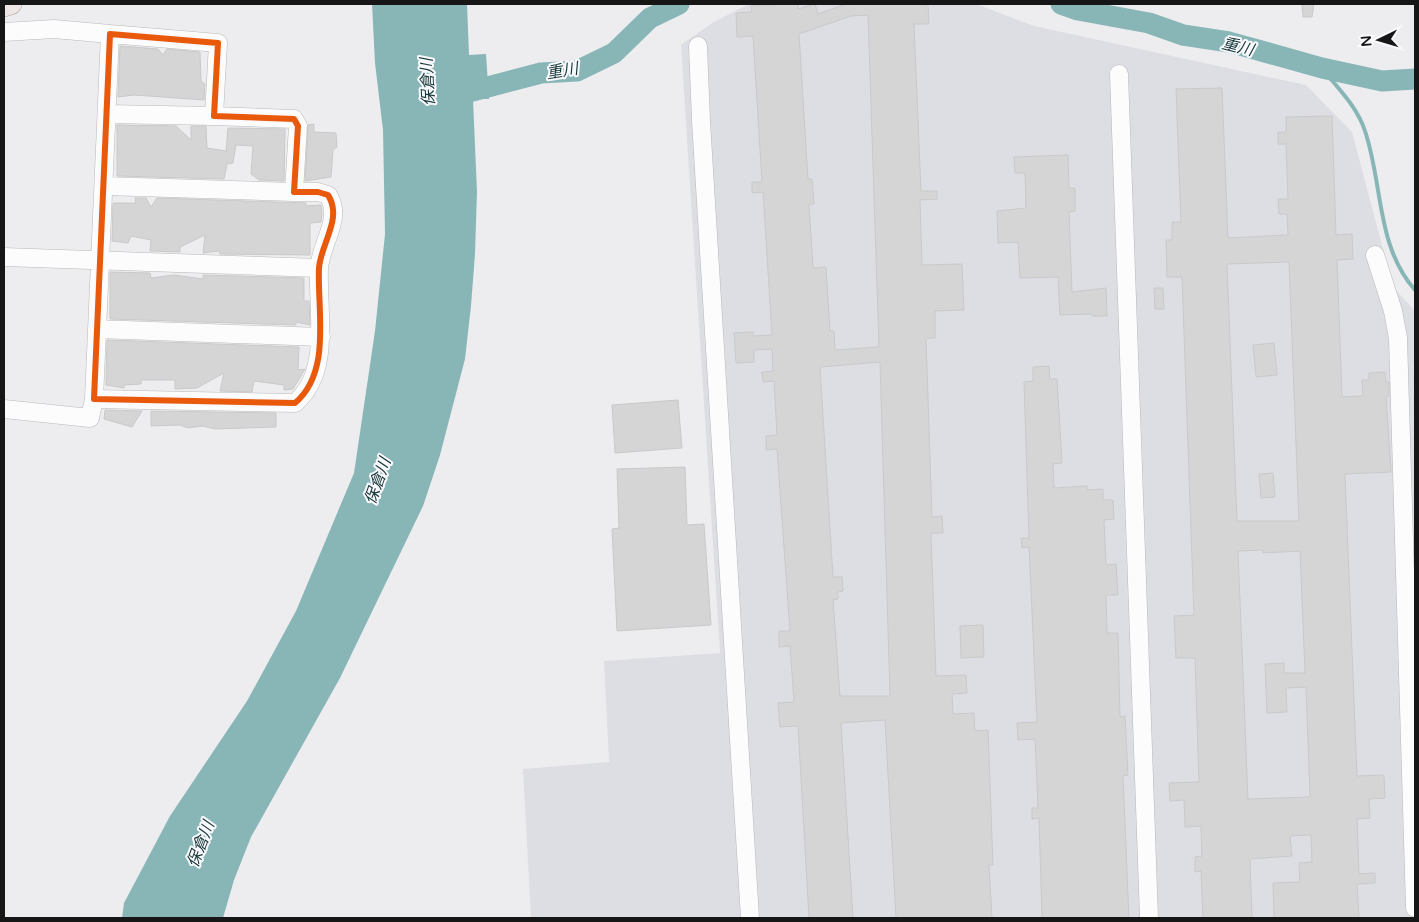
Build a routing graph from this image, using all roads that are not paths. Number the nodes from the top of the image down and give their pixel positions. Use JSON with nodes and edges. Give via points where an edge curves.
{"nodes":[{"id":1,"x":12,"y":4,"type":"edge"},
{"id":2,"x":4,"y":6,"type":"edge"},
{"id":3,"x":4,"y":32,"type":"edge"},
{"id":4,"x":110,"y":34,"type":"junction"},
{"id":5,"x":698,"y":46,"type":"dead end"},
{"id":6,"x":1119,"y":74,"type":"dead end"},
{"id":7,"x":107,"y":114,"type":"junction"},
{"id":8,"x":214,"y":116,"type":"junction"},
{"id":9,"x":104,"y":186,"type":"junction"},
{"id":10,"x":294,"y":192,"type":"junction"},
{"id":11,"x":1375,"y":255,"type":"dead end"},
{"id":12,"x":4,"y":257,"type":"edge"},
{"id":13,"x":100,"y":261,"type":"junction"},
{"id":14,"x":319,"y":268,"type":"junction"},
{"id":15,"x":97,"y":330,"type":"junction"},
{"id":16,"x":321,"y":338,"type":"junction"},
{"id":17,"x":94,"y":399,"type":"junction"},
{"id":18,"x":4,"y":409,"type":"edge"},
{"id":19,"x":1413,"y":807,"type":"edge"},
{"id":20,"x":1415,"y":908,"type":"edge"},
{"id":21,"x":750,"y":918,"type":"edge"},
{"id":22,"x":1149,"y":918,"type":"edge"}],
"edges":[{"from":1,"to":2,"type":"main road"},
{"from":3,"to":4,"type":"street","via":[[54,29]]},
{"from":4,"to":7,"type":"street"},
{"from":4,"to":8,"type":"street","via":[[218,43]]},
{"from":5,"to":21,"type":"street"},
{"from":6,"to":22,"type":"street"},
{"from":7,"to":8,"type":"street"},
{"from":7,"to":9,"type":"street"},
{"from":8,"to":10,"type":"street","via":[[294,119],[298,126]]},
{"from":9,"to":10,"type":"street"},
{"from":9,"to":13,"type":"street"},
{"from":10,"to":14,"type":"street","via":[[318,192],[328,195],[334,203],[335,213],[322,248]]},
{"from":11,"to":19,"type":"street","via":[[1398,338]]},
{"from":12,"to":13,"type":"street"},
{"from":13,"to":14,"type":"street"},
{"from":13,"to":15,"type":"street"},
{"from":14,"to":16,"type":"street"},
{"from":15,"to":16,"type":"street"},
{"from":15,"to":17,"type":"street"},
{"from":16,"to":17,"type":"street","via":[[308,387],[295,404]]},
{"from":17,"to":18,"type":"street","via":[[90,418]]},
{"from":19,"to":20,"type":"street"}]}
